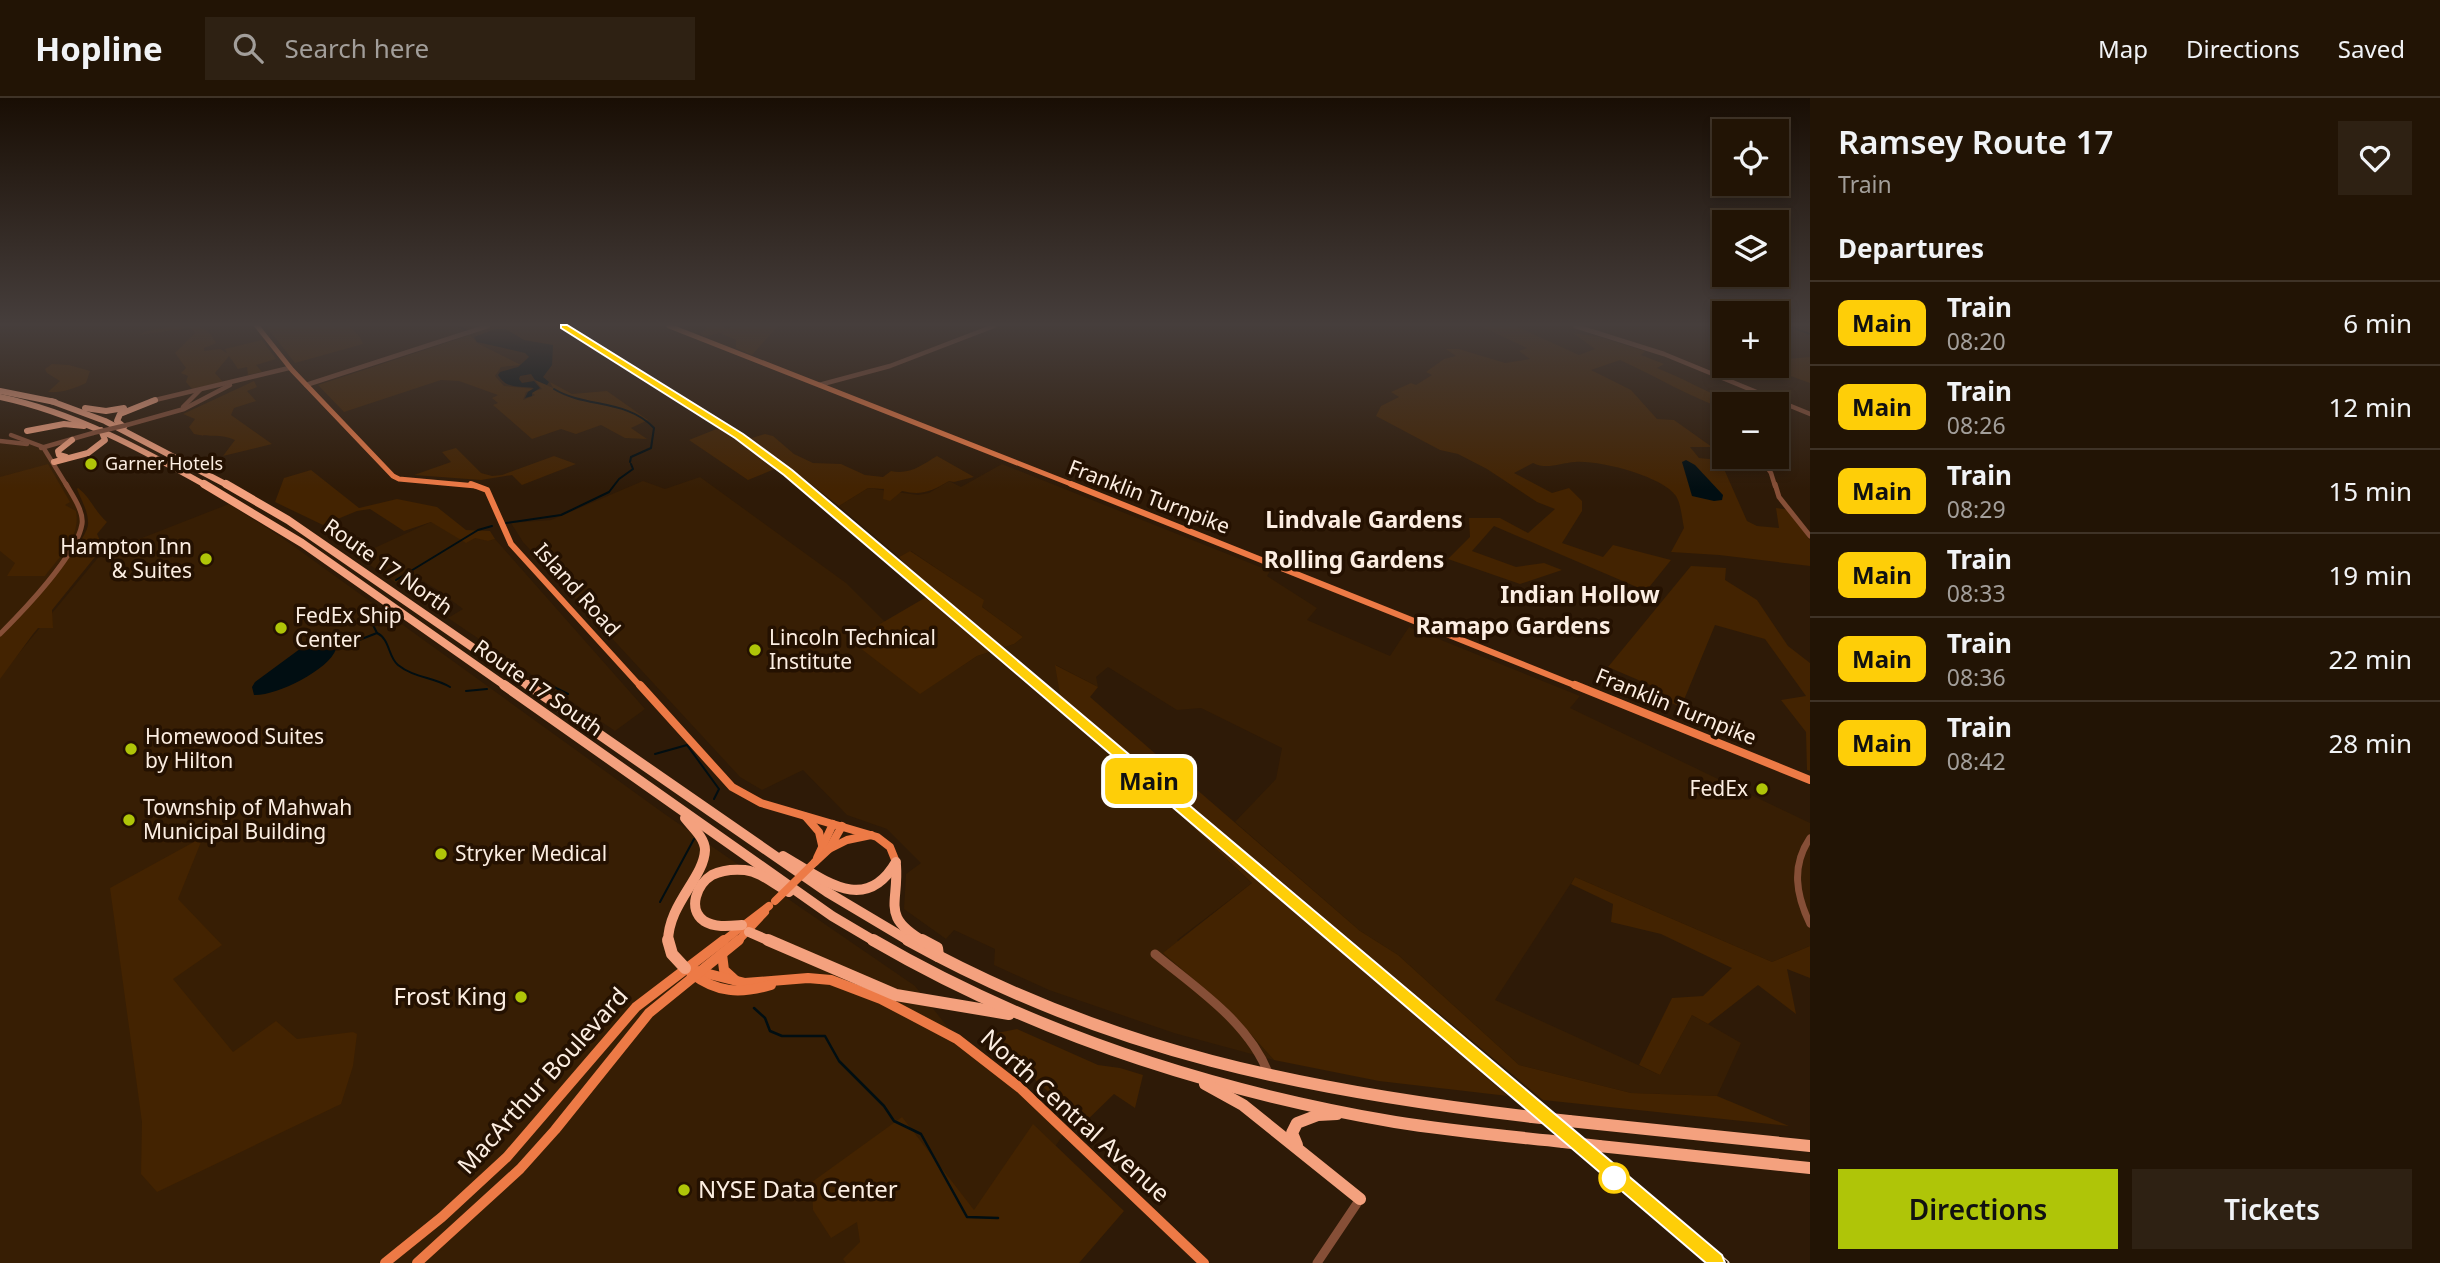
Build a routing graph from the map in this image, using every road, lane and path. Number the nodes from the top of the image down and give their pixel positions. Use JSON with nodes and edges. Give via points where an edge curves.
{"nodes":[{"id":1,"x":239,"y":380,"type":"edge"},
{"id":2,"x":243,"y":380,"type":"edge"},
{"id":3,"x":301,"y":380,"type":"edge"},
{"id":4,"x":320,"y":380,"type":"edge"},
{"id":5,"x":807,"y":380,"type":"edge"},
{"id":6,"x":836,"y":380,"type":"edge"},
{"id":7,"x":1728,"y":380,"type":"edge"},
{"id":8,"x":306,"y":385,"type":"junction"},
{"id":9,"x":819,"y":385,"type":"junction"},
{"id":10,"x":204,"y":389,"type":"junction"},
{"id":11,"x":0,"y":391,"type":"edge"},
{"id":12,"x":1757,"y":392,"type":"edge"},
{"id":13,"x":211,"y":395,"type":"junction"},
{"id":14,"x":0,"y":397,"type":"edge"},
{"id":15,"x":165,"y":398,"type":"junction"},
{"id":16,"x":155,"y":400,"type":"joint"},
{"id":17,"x":51,"y":401,"type":"junction"},
{"id":18,"x":187,"y":404,"type":"junction"},
{"id":19,"x":1789,"y":405,"type":"edge"},
{"id":20,"x":124,"y":410,"type":"junction"},
{"id":21,"x":54,"y":411,"type":"junction"},
{"id":22,"x":176,"y":412,"type":"junction"},
{"id":23,"x":1810,"y":414,"type":"edge"},
{"id":24,"x":44,"y":428,"type":"junction"},
{"id":25,"x":27,"y":431,"type":"junction"},
{"id":26,"x":97,"y":431,"type":"junction"},
{"id":27,"x":10,"y":435,"type":"junction"},
{"id":28,"x":74,"y":438,"type":"junction"},
{"id":29,"x":0,"y":439,"type":"edge"},
{"id":30,"x":28,"y":440,"type":"junction"},
{"id":31,"x":142,"y":440,"type":"junction"},
{"id":32,"x":42,"y":448,"type":"junction"},
{"id":33,"x":72,"y":457,"type":"junction"},
{"id":34,"x":54,"y":461,"type":"junction"},
{"id":35,"x":1768,"y":469,"type":"edge"},
{"id":36,"x":1810,"y":537,"type":"edge"},
{"id":37,"x":0,"y":634,"type":"edge"},
{"id":38,"x":1810,"y":780,"type":"edge"},
{"id":39,"x":675,"y":806,"type":"junction"},
{"id":40,"x":806,"y":816,"type":"junction"},
{"id":41,"x":837,"y":825,"type":"junction"},
{"id":42,"x":874,"y":835,"type":"junction"},
{"id":43,"x":1810,"y":838,"type":"edge"},
{"id":44,"x":750,"y":840,"type":"junction"},
{"id":45,"x":825,"y":848,"type":"junction"},
{"id":46,"x":896,"y":862,"type":"junction"},
{"id":47,"x":814,"y":903,"type":"junction"},
{"id":48,"x":1810,"y":924,"type":"edge"},
{"id":49,"x":745,"y":928,"type":"junction"},
{"id":50,"x":722,"y":954,"type":"junction"},
{"id":51,"x":1155,"y":954,"type":"dead end"},
{"id":52,"x":938,"y":956,"type":"junction"},
{"id":53,"x":685,"y":968,"type":"junction"},
{"id":54,"x":697,"y":974,"type":"junction"},
{"id":55,"x":790,"y":980,"type":"junction"},
{"id":56,"x":738,"y":983,"type":"junction"},
{"id":57,"x":1028,"y":1018,"type":"junction"},
{"id":58,"x":1188,"y":1075,"type":"junction"},
{"id":59,"x":1269,"y":1077,"type":"junction"},
{"id":60,"x":1353,"y":1114,"type":"junction"},
{"id":61,"x":1747,"y":1139,"type":"junction"},
{"id":62,"x":1810,"y":1139,"type":"edge"},
{"id":63,"x":1810,"y":1146,"type":"edge"},
{"id":64,"x":1297,"y":1147,"type":"junction"},
{"id":65,"x":1810,"y":1168,"type":"edge"},
{"id":66,"x":1360,"y":1199,"type":"joint"},
{"id":67,"x":385,"y":1263,"type":"edge"},
{"id":68,"x":416,"y":1263,"type":"edge"},
{"id":69,"x":1204,"y":1263,"type":"edge"},
{"id":70,"x":1317,"y":1263,"type":"edge"}],
"edges":[{"from":1,"to":10,"type":"street"},
{"from":2,"to":13,"type":"street"},
{"from":3,"to":8,"type":"main road","name":"Island Road"},
{"from":4,"to":8,"type":"street"},
{"from":5,"to":9,"type":"main road","name":"Franklin Turnpike"},
{"from":6,"to":9,"type":"street"},
{"from":7,"to":12,"type":"street"},
{"from":8,"to":40,"type":"main road","name":"Island Road","via":[[392,476],[487,490],[511,544],[727,783],[755,801]]},
{"from":9,"to":38,"type":"main road","name":"Franklin Turnpike"},
{"from":10,"to":13,"type":"street","via":[[213,391]]},
{"from":10,"to":15,"type":"street"},
{"from":10,"to":18,"type":"street"},
{"from":11,"to":17,"type":"highway"},
{"from":13,"to":22,"type":"street"},
{"from":14,"to":21,"type":"highway","name":"Route 17 South"},
{"from":15,"to":16,"type":"street"},
{"from":15,"to":18,"type":"street","via":[[182,398]]},
{"from":16,"to":20,"type":"highway"},
{"from":17,"to":20,"type":"highway","via":[[99,411]]},
{"from":17,"to":31,"type":"highway","name":"Route 17 North"},
{"from":18,"to":22,"type":"street"},
{"from":19,"to":23,"type":"street"},
{"from":20,"to":31,"type":"highway","via":[[118,423]]},
{"from":21,"to":25,"type":"highway","via":[[58,420]]},
{"from":21,"to":26,"type":"highway","name":"Route 17 South"},
{"from":22,"to":26,"type":"street","bridge":true},
{"from":24,"to":25,"type":"highway"},
{"from":24,"to":26,"type":"highway","via":[[72,424]]},
{"from":24,"to":30,"type":"highway"},
{"from":25,"to":27,"type":"street"},
{"from":26,"to":28,"type":"street"},
{"from":26,"to":33,"type":"highway","via":[[105,440],[102,444]]},
{"from":26,"to":39,"type":"highway","name":"Route 17 South","via":[[212,488],[276,526]]},
{"from":27,"to":29,"type":"street"},
{"from":27,"to":30,"type":"street"},
{"from":28,"to":32,"type":"street"},
{"from":28,"to":33,"type":"highway","via":[[57,452]]},
{"from":29,"to":32,"type":"street"},
{"from":30,"to":32,"type":"street"},
{"from":31,"to":44,"type":"highway","name":"Route 17 North","via":[[318,539]]},
{"from":32,"to":34,"type":"street"},
{"from":33,"to":34,"type":"highway"},
{"from":34,"to":37,"type":"street","via":[[81,511],[82,529],[18,617]]},
{"from":35,"to":36,"type":"street","via":[[1779,497]]},
{"from":39,"to":47,"type":"highway","name":"Route 17 South"},
{"from":39,"to":53,"type":"highway","via":[[705,850],[668,928],[671,949]]},
{"from":40,"to":41,"type":"main road","name":"Island Road"},
{"from":40,"to":45,"type":"main road"},
{"from":41,"to":42,"type":"main road","name":"Island Road"},
{"from":41,"to":45,"type":"main road","name":"MacArthur Boulevard"},
{"from":42,"to":45,"type":"main road"},
{"from":42,"to":46,"type":"main road","via":[[890,847]]},
{"from":43,"to":48,"type":"street","via":[[1800,855],[1797,874],[1798,894]]},
{"from":44,"to":46,"type":"highway","via":[[825,882],[854,890],[882,884]]},
{"from":44,"to":52,"type":"highway","via":[[855,910]]},
{"from":45,"to":49,"type":"main road","name":"MacArthur Boulevard","bridge":true},
{"from":46,"to":52,"type":"highway","via":[[895,913],[908,931],[937,948]]},
{"from":47,"to":49,"type":"highway","via":[[746,870],[724,870],[708,878],[695,896],[698,916],[716,927]]},
{"from":47,"to":57,"type":"highway","via":[[924,969]]},
{"from":49,"to":50,"type":"main road","name":"MacArthur Boulevard"},
{"from":49,"to":53,"type":"main road","name":"MacArthur Boulevard"},
{"from":49,"to":57,"type":"highway","via":[[896,995]]},
{"from":50,"to":54,"type":"main road","name":"MacArthur Boulevard"},
{"from":50,"to":56,"type":"main road","via":[[724,970]]},
{"from":51,"to":59,"type":"street","via":[[1242,1029],[1258,1050]]},
{"from":52,"to":59,"type":"highway","via":[[1092,1024]]},
{"from":53,"to":54,"type":"main road","name":"North Central Avenue"},
{"from":53,"to":67,"type":"main road","name":"MacArthur Boulevard","via":[[628,1015],[507,1157]]},
{"from":54,"to":55,"type":"main road","name":"North Central Avenue","via":[[705,986],[733,992]]},
{"from":54,"to":56,"type":"main road","name":"North Central Avenue"},
{"from":54,"to":68,"type":"main road","name":"MacArthur Boulevard","via":[[643,1020],[520,1169]]},
{"from":55,"to":56,"type":"main road","name":"North Central Avenue"},
{"from":55,"to":69,"type":"main road","name":"North Central Avenue","via":[[825,979],[856,989],[975,1051]]},
{"from":57,"to":58,"type":"highway"},
{"from":58,"to":60,"type":"highway"},
{"from":58,"to":64,"type":"highway","via":[[1243,1105]]},
{"from":59,"to":61,"type":"highway","bridge":true,"via":[[1391,1100]]},
{"from":60,"to":64,"type":"highway","via":[[1318,1115],[1297,1123],[1292,1133]]},
{"from":60,"to":65,"type":"highway","bridge":true},
{"from":61,"to":62,"type":"highway"},
{"from":61,"to":63,"type":"highway"},
{"from":64,"to":66,"type":"highway"},
{"from":66,"to":70,"type":"street"}]}
